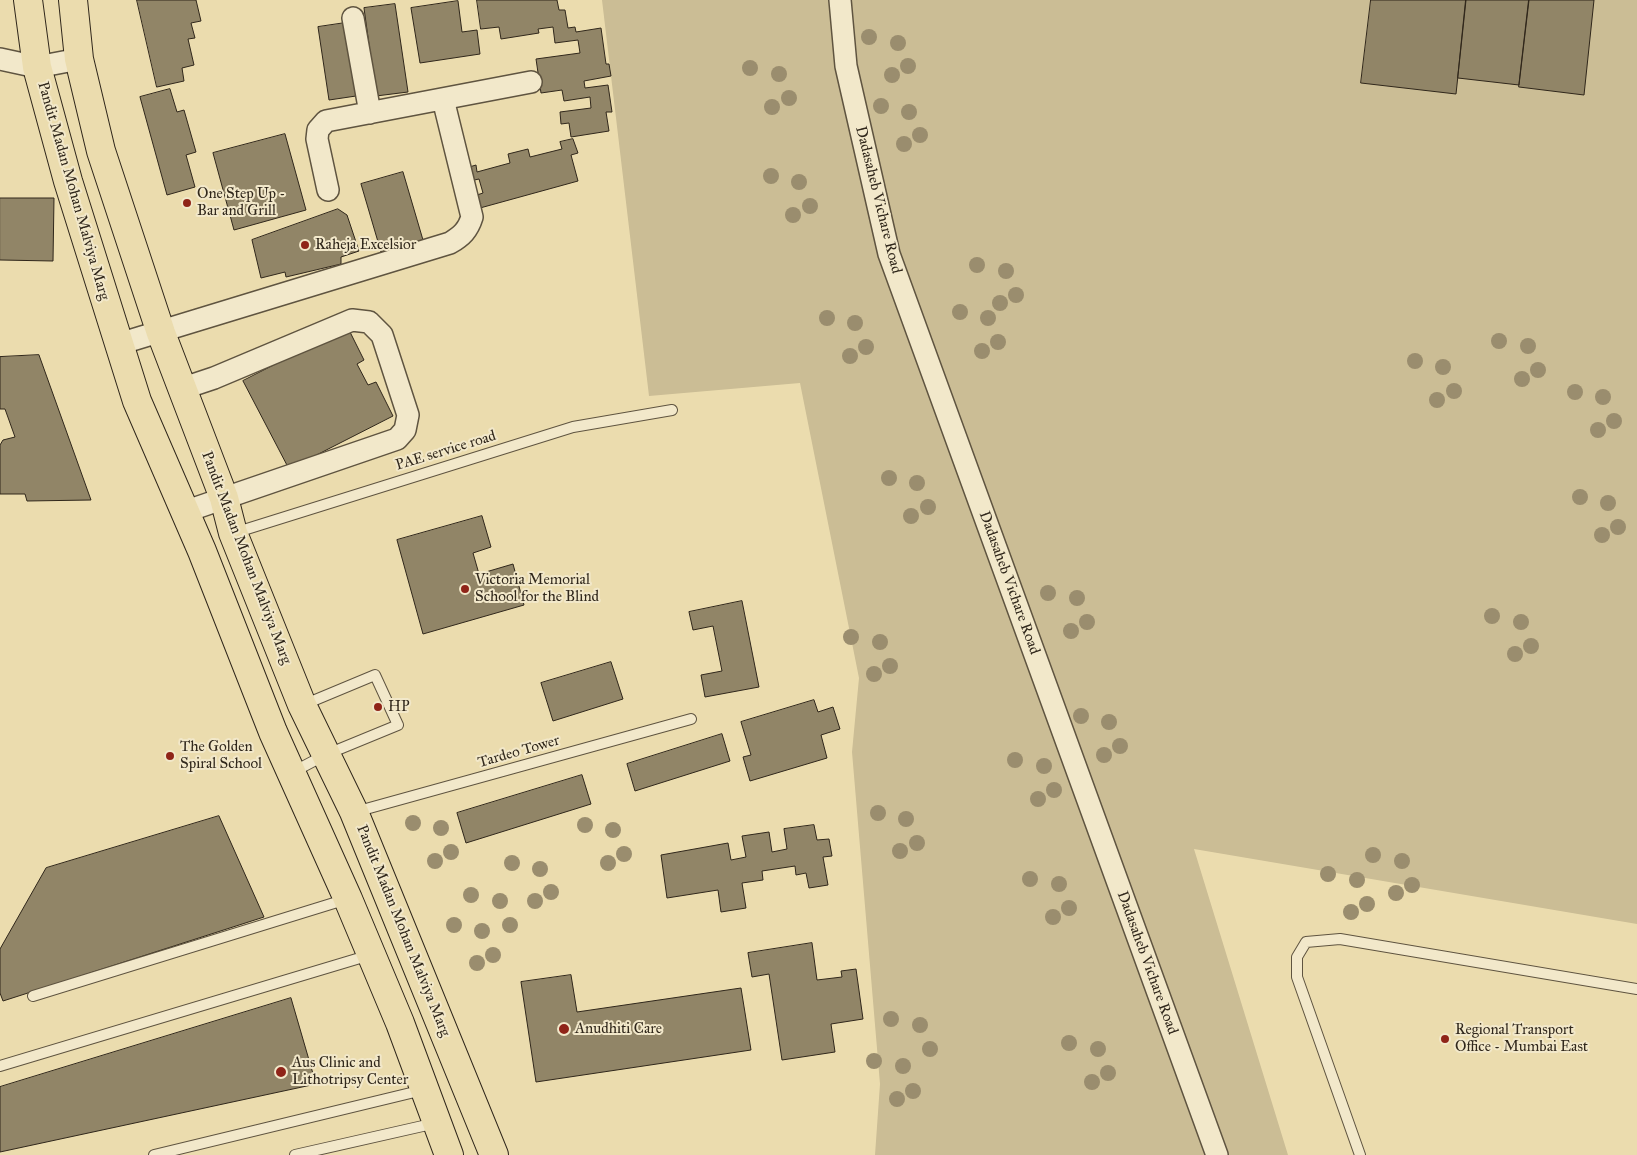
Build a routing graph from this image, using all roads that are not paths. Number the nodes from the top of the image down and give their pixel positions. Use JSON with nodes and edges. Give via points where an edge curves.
{"nodes":[{"id":1,"x":28,"y":0,"type":"edge"},
{"id":2,"x":73,"y":0,"type":"edge"},
{"id":3,"x":840,"y":0,"type":"edge"},
{"id":4,"x":353,"y":18,"type":"dead end"},
{"id":5,"x":0,"y":59,"type":"edge"},
{"id":6,"x":79,"y":59,"type":"junction"},
{"id":7,"x":37,"y":67,"type":"junction"},
{"id":8,"x":531,"y":82,"type":"dead end"},
{"id":9,"x":443,"y":99,"type":"junction"},
{"id":10,"x":370,"y":113,"type":"junction"},
{"id":11,"x":328,"y":190,"type":"dead end"},
{"id":12,"x":161,"y":333,"type":"junction"},
{"id":13,"x":119,"y":344,"type":"junction"},
{"id":14,"x":181,"y":389,"type":"junction"},
{"id":15,"x":672,"y":410,"type":"dead end"},
{"id":16,"x":224,"y":498,"type":"junction"},
{"id":17,"x":184,"y":512,"type":"junction"},
{"id":18,"x":233,"y":533,"type":"junction"},
{"id":19,"x":302,"y":706,"type":"junction"},
{"id":20,"x":691,"y":719,"type":"dead end"},
{"id":21,"x":325,"y":755,"type":"junction"},
{"id":22,"x":291,"y":773,"type":"junction"},
{"id":23,"x":354,"y":812,"type":"junction"},
{"id":24,"x":348,"y":898,"type":"junction"},
{"id":25,"x":370,"y":955,"type":"junction"},
{"id":26,"x":1637,"y":989,"type":"edge"},
{"id":27,"x":33,"y":996,"type":"dead end"},
{"id":28,"x":0,"y":1066,"type":"edge"},
{"id":29,"x":426,"y":1089,"type":"junction"},
{"id":30,"x":438,"y":1122,"type":"junction"},
{"id":31,"x":154,"y":1155,"type":"edge"},
{"id":32,"x":295,"y":1155,"type":"edge"},
{"id":33,"x":449,"y":1155,"type":"edge"},
{"id":34,"x":494,"y":1155,"type":"edge"},
{"id":35,"x":1216,"y":1155,"type":"edge"},
{"id":36,"x":1360,"y":1155,"type":"edge"}],
"edges":[{"from":1,"to":7,"type":"main road","name":"Pandit Madan Mohan Malviya Marg"},
{"from":2,"to":6,"type":"main road","name":"Pandit Madan Mohan Malviya Marg"},
{"from":3,"to":35,"type":"street","name":"Dadasaheb Vichare Road","via":[[846,66],[889,254]]},
{"from":4,"to":10,"type":"street"},
{"from":5,"to":7,"type":"street"},
{"from":6,"to":7,"type":"street"},
{"from":6,"to":12,"type":"main road","name":"Pandit Madan Mohan Malviya Marg","via":[[101,151]]},
{"from":7,"to":13,"type":"main road","name":"Pandit Madan Mohan Malviya Marg","via":[[68,181]]},
{"from":8,"to":9,"type":"street"},
{"from":9,"to":10,"type":"street"},
{"from":9,"to":12,"type":"street","via":[[472,216],[461,236]]},
{"from":10,"to":11,"type":"street","via":[[326,121],[321,125],[318,139]]},
{"from":12,"to":13,"type":"street"},
{"from":12,"to":14,"type":"main road","name":"Pandit Madan Mohan Malviya Marg"},
{"from":13,"to":17,"type":"main road","name":"Pandit Madan Mohan Malviya Marg","via":[[138,401]]},
{"from":14,"to":16,"type":"main road","name":"Pandit Madan Mohan Malviya Marg"},
{"from":14,"to":16,"type":"street","via":[[352,320],[369,322],[382,335],[408,415],[405,430],[397,439]]},
{"from":15,"to":18,"type":"lane","name":"PAE service road","via":[[573,427]]},
{"from":16,"to":17,"type":"street"},
{"from":16,"to":18,"type":"main road","name":"Pandit Madan Mohan Malviya Marg"},
{"from":17,"to":22,"type":"main road","name":"Pandit Madan Mohan Malviya Marg"},
{"from":18,"to":19,"type":"main road","name":"Pandit Madan Mohan Malviya Marg"},
{"from":19,"to":21,"type":"main road","name":"Pandit Madan Mohan Malviya Marg"},
{"from":19,"to":21,"type":"lane","via":[[375,675],[398,725]]},
{"from":20,"to":23,"type":"lane","name":"Tardeo Tower"},
{"from":21,"to":22,"type":"lane"},
{"from":21,"to":23,"type":"main road","name":"Pandit Madan Mohan Malviya Marg"},
{"from":22,"to":24,"type":"main road","name":"Pandit Madan Mohan Malviya Marg"},
{"from":23,"to":34,"type":"main road","name":"Pandit Madan Mohan Malviya Marg"},
{"from":24,"to":25,"type":"main road","name":"Pandit Madan Mohan Malviya Marg"},
{"from":24,"to":27,"type":"lane"},
{"from":25,"to":28,"type":"lane"},
{"from":25,"to":29,"type":"main road","name":"Pandit Madan Mohan Malviya Marg"},
{"from":26,"to":36,"type":"lane","via":[[1340,939],[1306,942],[1297,957],[1297,977]]},
{"from":29,"to":30,"type":"main road","name":"Pandit Madan Mohan Malviya Marg"},
{"from":29,"to":31,"type":"lane"},
{"from":30,"to":32,"type":"lane"},
{"from":30,"to":33,"type":"main road","name":"Pandit Madan Mohan Malviya Marg"}]}
